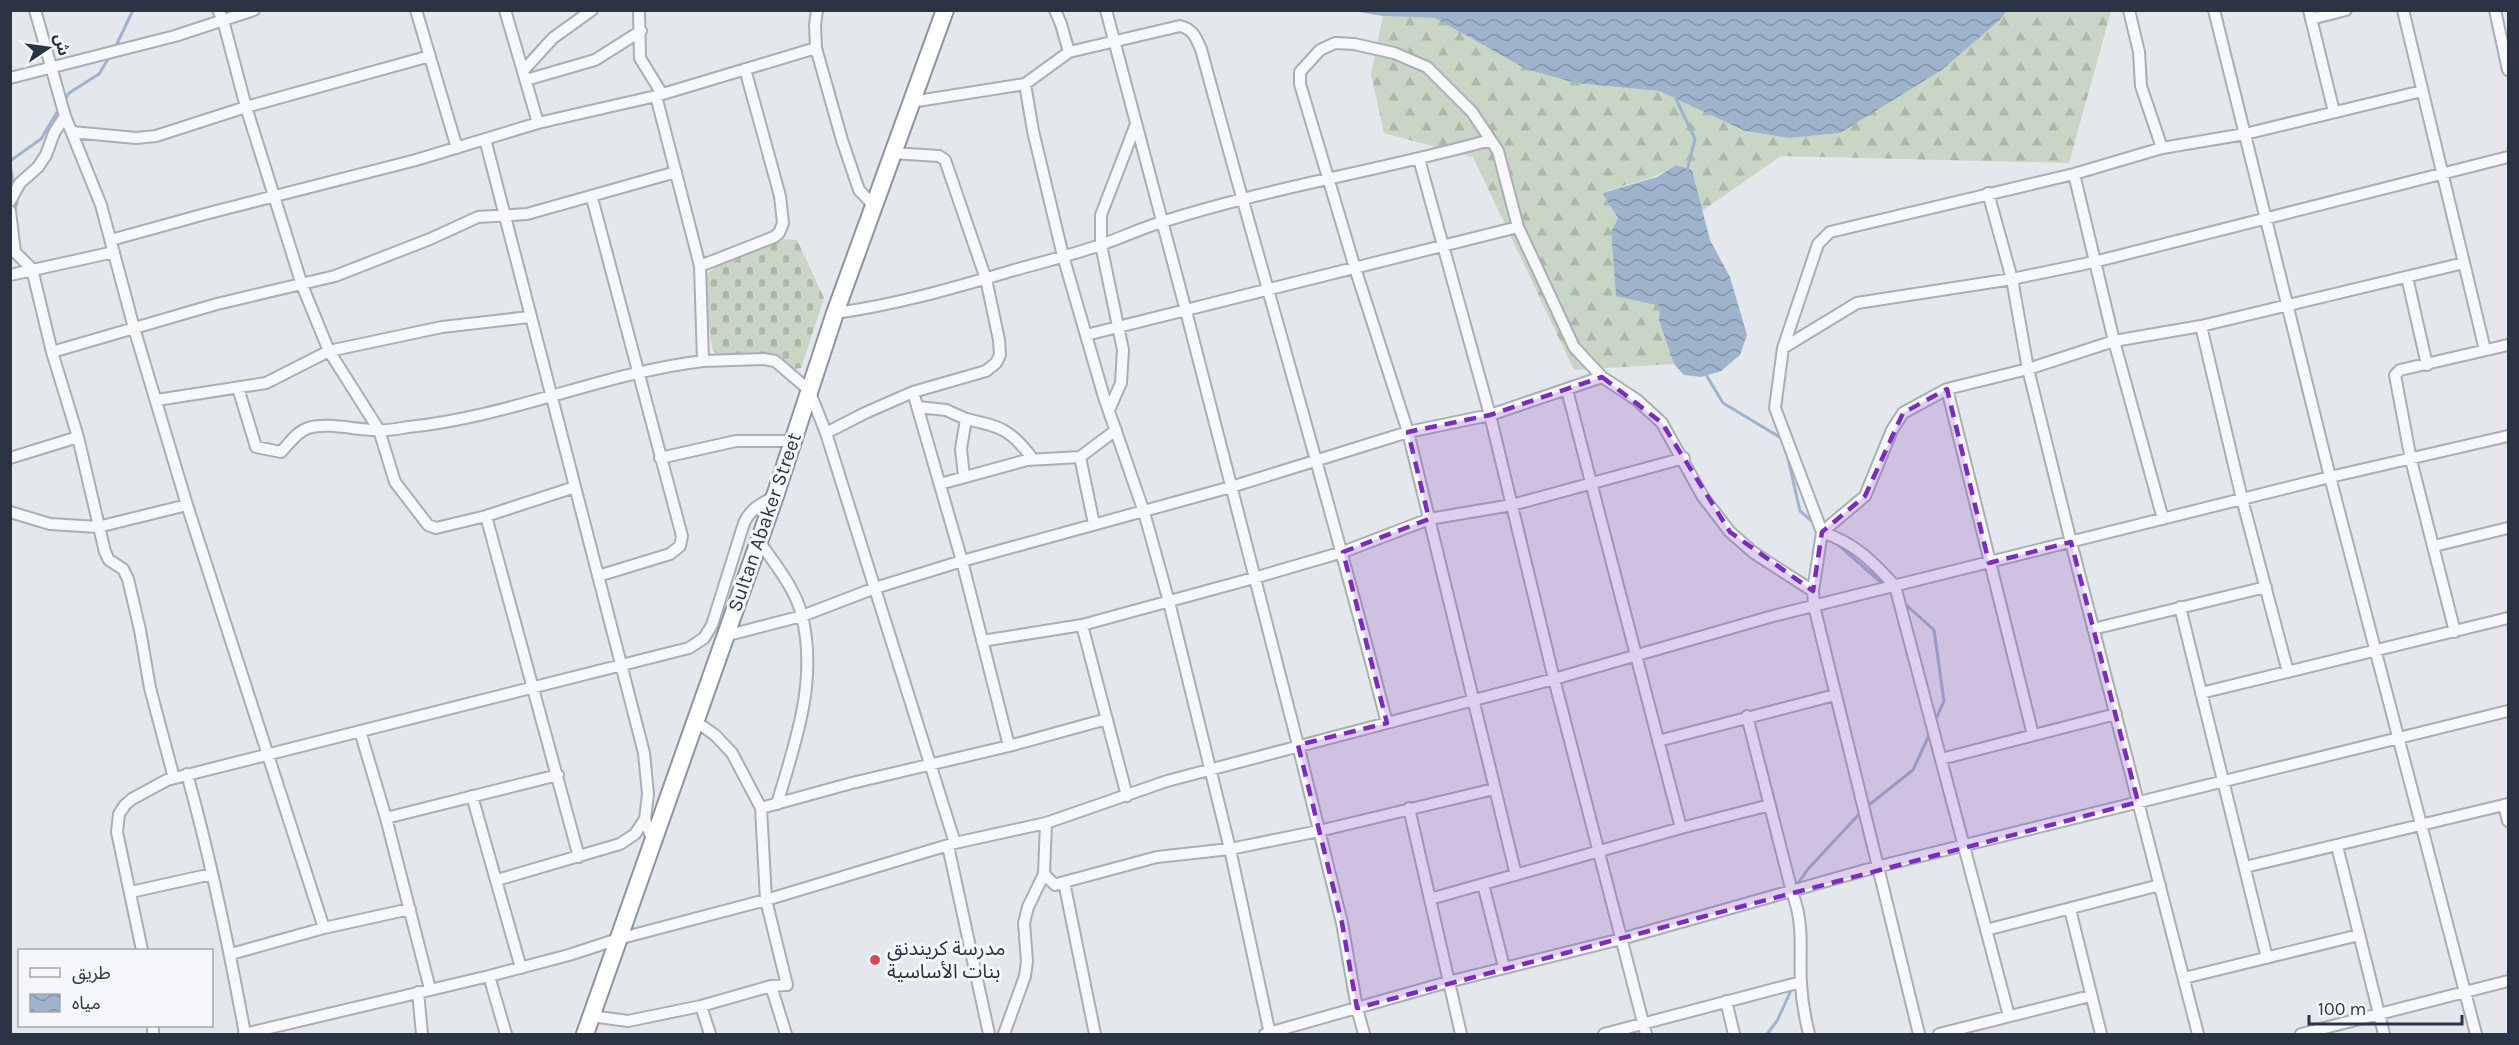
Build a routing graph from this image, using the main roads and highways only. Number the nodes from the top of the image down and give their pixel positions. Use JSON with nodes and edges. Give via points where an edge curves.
{"nodes":[{"id":1,"x":945,"y":10,"type":"edge"},
{"id":2,"x":585,"y":1035,"type":"edge"}],
"edges":[{"from":1,"to":2,"type":"highway","name":"Sultan Abaker Street","via":[[835,313],[775,496]]}]}
